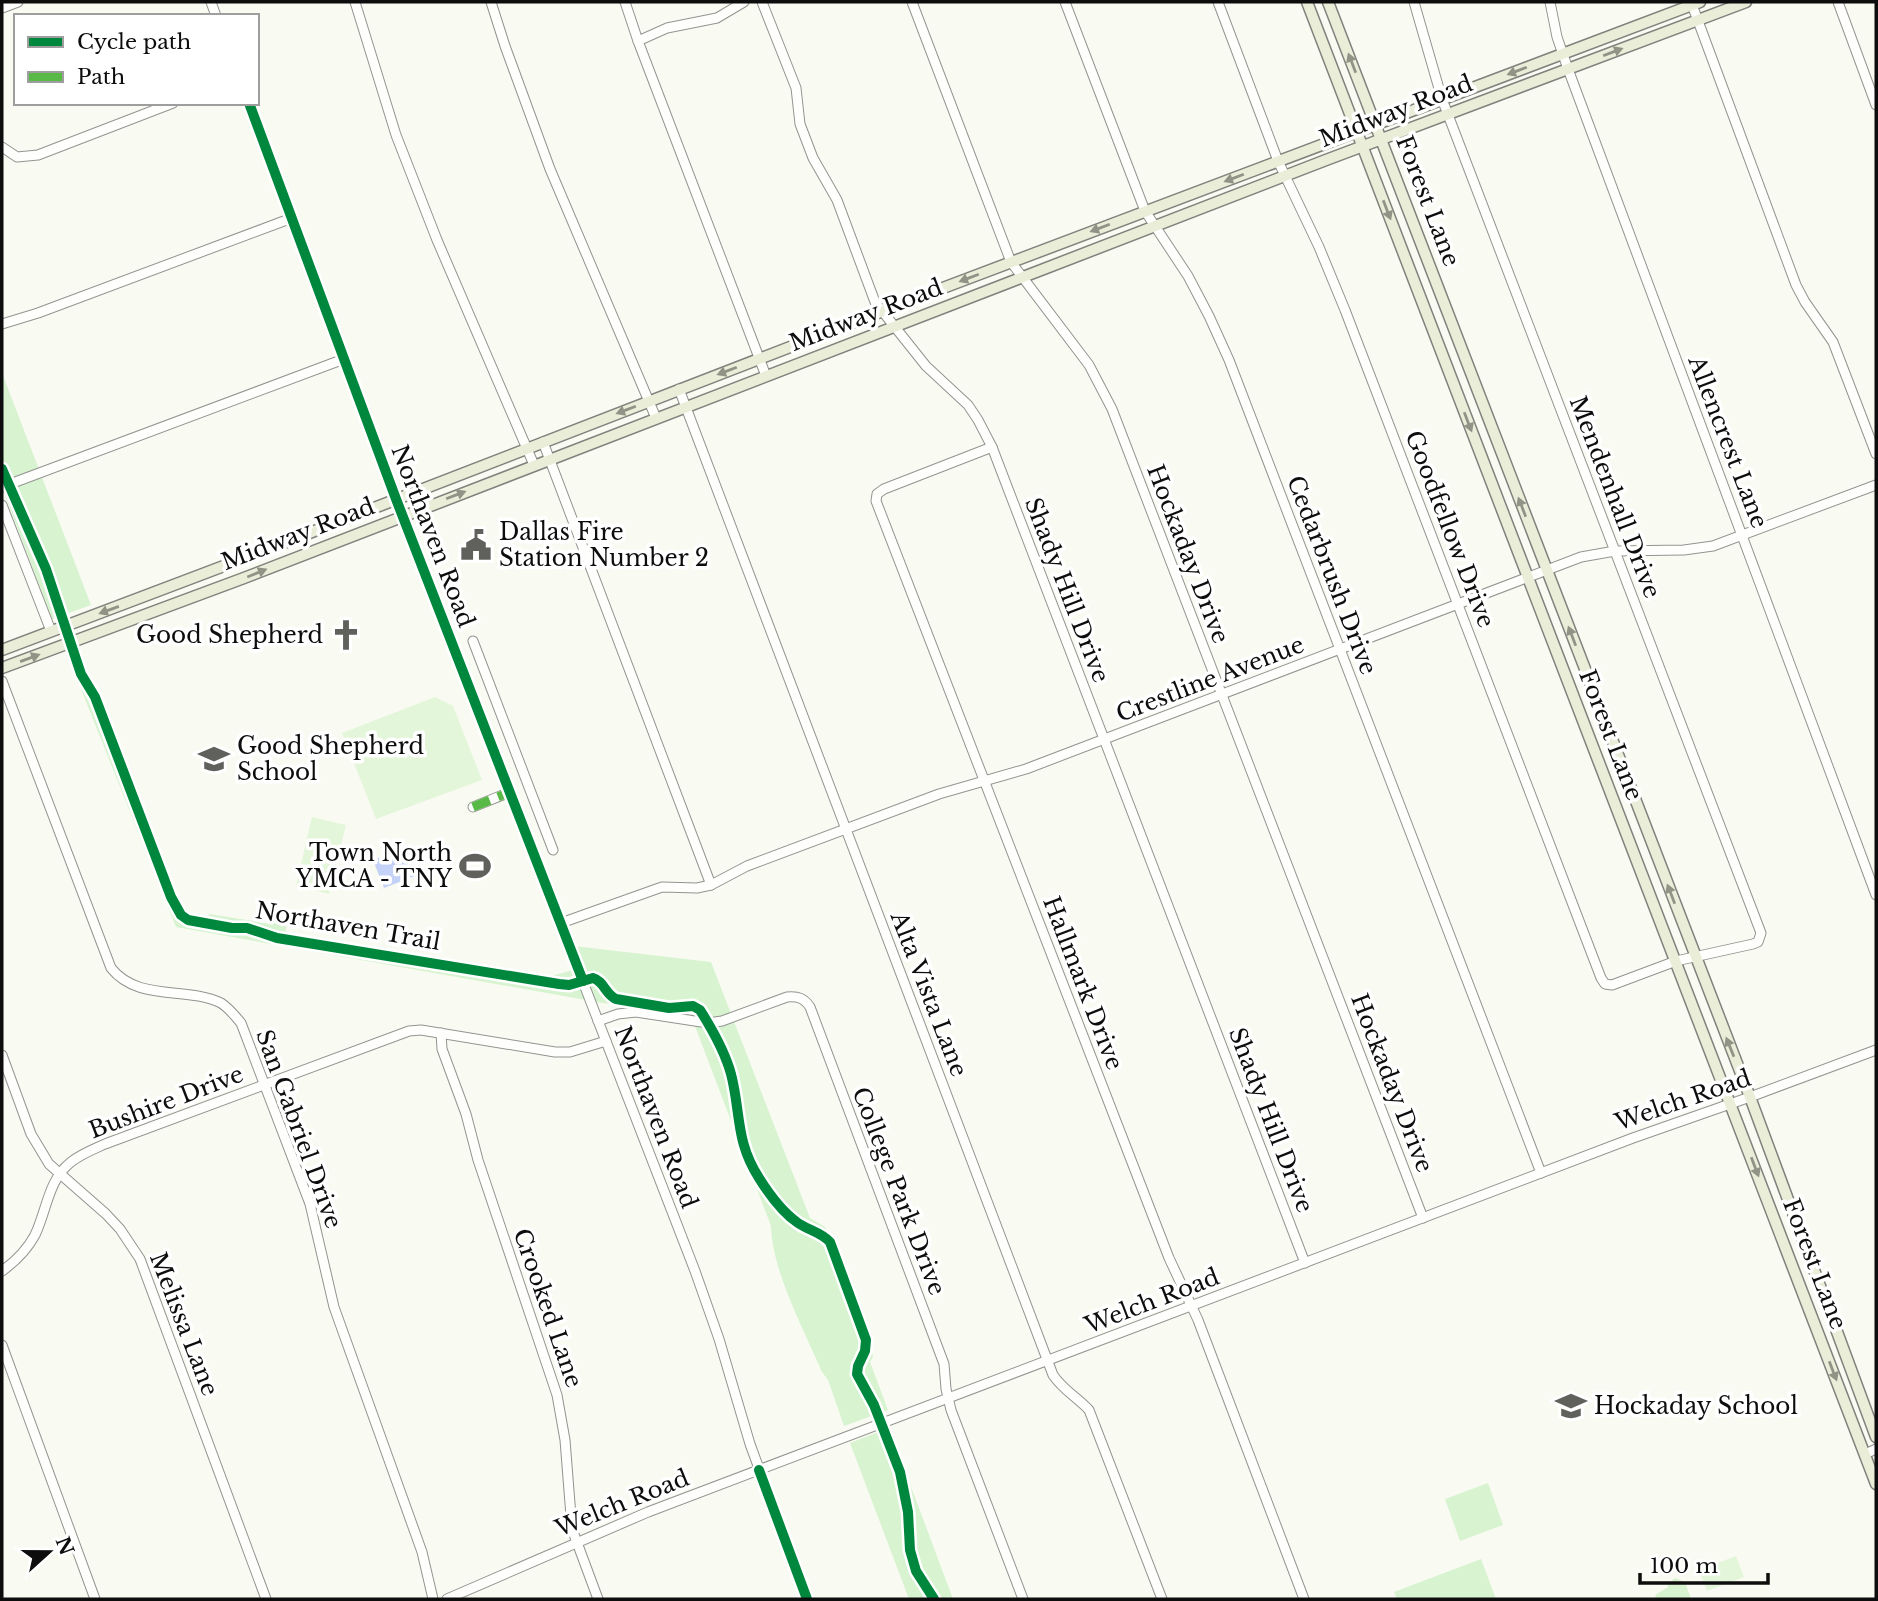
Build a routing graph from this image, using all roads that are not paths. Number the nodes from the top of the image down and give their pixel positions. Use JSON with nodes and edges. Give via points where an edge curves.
{"nodes":[{"id":1,"x":18,"y":2,"type":"edge"},
{"id":2,"x":355,"y":2,"type":"edge"},
{"id":3,"x":491,"y":2,"type":"edge"},
{"id":4,"x":625,"y":2,"type":"edge"},
{"id":5,"x":744,"y":2,"type":"edge"},
{"id":6,"x":762,"y":2,"type":"edge"},
{"id":7,"x":912,"y":2,"type":"edge"},
{"id":8,"x":1065,"y":2,"type":"edge"},
{"id":9,"x":1218,"y":2,"type":"edge"},
{"id":10,"x":1307,"y":2,"type":"edge"},
{"id":11,"x":1328,"y":2,"type":"edge"},
{"id":12,"x":1414,"y":2,"type":"edge"},
{"id":13,"x":1550,"y":2,"type":"edge"},
{"id":14,"x":1746,"y":2,"type":"edge"},
{"id":15,"x":1838,"y":2,"type":"edge"},
{"id":16,"x":1694,"y":3,"type":"edge"},
{"id":17,"x":2,"y":8,"type":"edge"},
{"id":18,"x":1698,"y":20,"type":"junction"},
{"id":19,"x":638,"y":41,"type":"junction"},
{"id":20,"x":1562,"y":53,"type":"junction"},
{"id":21,"x":1568,"y":69,"type":"junction"},
{"id":22,"x":1442,"y":99,"type":"junction"},
{"id":23,"x":168,"y":105,"type":"edge"},
{"id":24,"x":250,"y":105,"type":"edge"},
{"id":25,"x":1876,"y":105,"type":"edge"},
{"id":26,"x":1448,"y":114,"type":"junction"},
{"id":27,"x":1376,"y":124,"type":"junction"},
{"id":28,"x":1357,"y":131,"type":"junction"},
{"id":29,"x":1382,"y":139,"type":"junction"},
{"id":30,"x":1363,"y":146,"type":"junction"},
{"id":31,"x":2,"y":147,"type":"edge"},
{"id":32,"x":1278,"y":161,"type":"junction"},
{"id":33,"x":1286,"y":176,"type":"junction"},
{"id":34,"x":1145,"y":211,"type":"junction"},
{"id":35,"x":292,"y":218,"type":"junction"},
{"id":36,"x":1155,"y":226,"type":"junction"},
{"id":37,"x":1011,"y":262,"type":"junction"},
{"id":38,"x":1023,"y":277,"type":"junction"},
{"id":39,"x":883,"y":311,"type":"junction"},
{"id":40,"x":2,"y":324,"type":"edge"},
{"id":41,"x":896,"y":326,"type":"junction"},
{"id":42,"x":760,"y":358,"type":"junction"},
{"id":43,"x":344,"y":359,"type":"junction"},
{"id":44,"x":766,"y":376,"type":"junction"},
{"id":45,"x":679,"y":389,"type":"junction"},
{"id":46,"x":650,"y":401,"type":"junction"},
{"id":47,"x":686,"y":407,"type":"junction"},
{"id":48,"x":656,"y":418,"type":"junction"},
{"id":49,"x":543,"y":442,"type":"junction"},
{"id":50,"x":992,"y":447,"type":"junction"},
{"id":51,"x":528,"y":448,"type":"junction"},
{"id":52,"x":1876,"y":454,"type":"edge"},
{"id":53,"x":550,"y":459,"type":"junction"},
{"id":54,"x":534,"y":465,"type":"junction"},
{"id":55,"x":1876,"y":485,"type":"edge"},
{"id":56,"x":2,"y":487,"type":"edge"},
{"id":57,"x":396,"y":499,"type":"junction"},
{"id":58,"x":2,"y":505,"type":"edge"},
{"id":59,"x":403,"y":516,"type":"junction"},
{"id":60,"x":1742,"y":536,"type":"junction"},
{"id":61,"x":1615,"y":551,"type":"junction"},
{"id":62,"x":1546,"y":570,"type":"junction"},
{"id":63,"x":1527,"y":578,"type":"junction"},
{"id":64,"x":1458,"y":605,"type":"junction"},
{"id":65,"x":51,"y":631,"type":"junction"},
{"id":66,"x":473,"y":641,"type":"dead end"},
{"id":67,"x":2,"y":650,"type":"edge"},
{"id":68,"x":1340,"y":650,"type":"junction"},
{"id":69,"x":2,"y":668,"type":"edge"},
{"id":70,"x":2,"y":681,"type":"edge"},
{"id":71,"x":489,"y":684,"type":"junction"},
{"id":72,"x":471,"y":691,"type":"junction"},
{"id":73,"x":1222,"y":694,"type":"junction"},
{"id":74,"x":1104,"y":740,"type":"junction"},
{"id":75,"x":984,"y":781,"type":"junction"},
{"id":76,"x":510,"y":792,"type":"junction"},
{"id":77,"x":472,"y":807,"type":"dead end"},
{"id":78,"x":541,"y":820,"type":"junction"},
{"id":79,"x":523,"y":826,"type":"junction"},
{"id":80,"x":846,"y":829,"type":"junction"},
{"id":81,"x":552,"y":850,"type":"dead end"},
{"id":82,"x":711,"y":885,"type":"junction"},
{"id":83,"x":1876,"y":895,"type":"edge"},
{"id":84,"x":561,"y":923,"type":"junction"},
{"id":85,"x":1695,"y":958,"type":"junction"},
{"id":86,"x":1676,"y":961,"type":"junction"},
{"id":87,"x":598,"y":1021,"type":"junction"},
{"id":88,"x":441,"y":1033,"type":"junction"},
{"id":89,"x":606,"y":1041,"type":"junction"},
{"id":90,"x":1876,"y":1050,"type":"edge"},
{"id":91,"x":2,"y":1055,"type":"edge"},
{"id":92,"x":265,"y":1084,"type":"junction"},
{"id":93,"x":1750,"y":1097,"type":"junction"},
{"id":94,"x":1731,"y":1104,"type":"junction"},
{"id":95,"x":1541,"y":1173,"type":"junction"},
{"id":96,"x":60,"y":1174,"type":"junction"},
{"id":97,"x":1423,"y":1218,"type":"junction"},
{"id":98,"x":1305,"y":1263,"type":"junction"},
{"id":99,"x":2,"y":1271,"type":"edge"},
{"id":100,"x":1819,"y":1283,"type":"junction"},
{"id":101,"x":1802,"y":1290,"type":"junction"},
{"id":102,"x":1192,"y":1306,"type":"junction"},
{"id":103,"x":2,"y":1345,"type":"edge"},
{"id":104,"x":1047,"y":1361,"type":"junction"},
{"id":105,"x":948,"y":1399,"type":"junction"},
{"id":106,"x":1876,"y":1437,"type":"edge"},
{"id":107,"x":1871,"y":1452,"type":"edge"},
{"id":108,"x":759,"y":1470,"type":"junction"},
{"id":109,"x":1876,"y":1484,"type":"edge"},
{"id":110,"x":577,"y":1542,"type":"junction"},
{"id":111,"x":95,"y":1599,"type":"edge"},
{"id":112,"x":267,"y":1599,"type":"edge"},
{"id":113,"x":433,"y":1599,"type":"edge"},
{"id":114,"x":447,"y":1599,"type":"edge"},
{"id":115,"x":598,"y":1599,"type":"edge"},
{"id":116,"x":807,"y":1599,"type":"edge"},
{"id":117,"x":1023,"y":1599,"type":"edge"},
{"id":118,"x":1162,"y":1599,"type":"edge"},
{"id":119,"x":1304,"y":1599,"type":"edge"}],
"edges":[{"from":1,"to":17,"type":"street"},
{"from":2,"to":51,"type":"street","via":[[396,135],[432,229]]},
{"from":3,"to":46,"type":"street","via":[[550,169]]},
{"from":4,"to":19,"type":"street"},
{"from":5,"to":19,"type":"street","via":[[717,18],[667,28]]},
{"from":6,"to":39,"type":"street","name":"Shady Hill Drive","via":[[796,88],[800,124],[813,159],[837,200],[875,302]]},
{"from":7,"to":37,"type":"street","name":"Hockaday Drive"},
{"from":8,"to":34,"type":"street","name":"Cedarbrush Drive"},
{"from":9,"to":32,"type":"street","name":"Goodfellow Drive"},
{"from":10,"to":28,"type":"main road","name":"Forest Lane"},
{"from":27,"to":11,"type":"main road","name":"Forest Lane","one_way":true},
{"from":12,"to":22,"type":"street","name":"Mendenhall Drive"},
{"from":13,"to":20,"type":"street","name":"Allencrest Lane"},
{"from":14,"to":18,"type":"main road","name":"Midway Road"},
{"from":15,"to":25,"type":"street"},
{"from":16,"to":18,"type":"street"},
{"from":16,"to":20,"type":"main road","name":"Midway Road"},
{"from":21,"to":18,"type":"main road","name":"Midway Road","one_way":true},
{"from":18,"to":52,"type":"street","via":[[1796,285],[1838,354]]},
{"from":19,"to":42,"type":"street"},
{"from":20,"to":21,"type":"street","name":"Allencrest Lane"},
{"from":20,"to":22,"type":"main road","name":"Midway Road","one_way":true},
{"from":21,"to":26,"type":"main road","name":"Midway Road"},
{"from":21,"to":60,"type":"street","name":"Allencrest Lane"},
{"from":22,"to":26,"type":"street","name":"Mendenhall Drive"},
{"from":22,"to":27,"type":"main road","name":"Midway Road"},
{"from":23,"to":31,"type":"street","via":[[38,155],[17,157]]},
{"from":24,"to":35,"type":"street","name":"Northaven Road"},
{"from":26,"to":29,"type":"main road","name":"Midway Road"},
{"from":26,"to":61,"type":"street","name":"Mendenhall Drive"},
{"from":27,"to":28,"type":"main road","name":"Midway Road"},
{"from":27,"to":29,"type":"main road","name":"Forest Lane"},
{"from":28,"to":30,"type":"main road","name":"Forest Lane"},
{"from":28,"to":32,"type":"main road","name":"Midway Road"},
{"from":29,"to":30,"type":"main road","name":"Midway Road"},
{"from":62,"to":29,"type":"main road","name":"Forest Lane","one_way":true},
{"from":30,"to":33,"type":"main road","name":"Midway Road"},
{"from":30,"to":63,"type":"main road","name":"Forest Lane","one_way":true},
{"from":32,"to":33,"type":"street","name":"Goodfellow Drive"},
{"from":32,"to":34,"type":"main road","name":"Midway Road","one_way":true},
{"from":33,"to":36,"type":"main road","name":"Midway Road"},
{"from":33,"to":64,"type":"street","name":"Goodfellow Drive","via":[[1345,310]]},
{"from":34,"to":36,"type":"street","name":"Cedarbrush Drive"},
{"from":34,"to":37,"type":"main road","name":"Midway Road","one_way":true},
{"from":35,"to":40,"type":"street"},
{"from":35,"to":43,"type":"street","name":"Northaven Road"},
{"from":36,"to":38,"type":"main road","name":"Midway Road"},
{"from":36,"to":68,"type":"street","name":"Cedarbrush Drive","via":[[1188,276],[1229,360]]},
{"from":37,"to":38,"type":"street","name":"Hockaday Drive"},
{"from":37,"to":39,"type":"main road","name":"Midway Road","one_way":true},
{"from":38,"to":41,"type":"main road","name":"Midway Road"},
{"from":38,"to":73,"type":"street","name":"Hockaday Drive","via":[[1089,365],[1112,409]]},
{"from":39,"to":41,"type":"street","name":"Shady Hill Drive"},
{"from":39,"to":42,"type":"main road","name":"Midway Road"},
{"from":41,"to":44,"type":"main road","name":"Midway Road"},
{"from":41,"to":50,"type":"street","name":"Shady Hill Drive","via":[[926,366],[968,405]]},
{"from":42,"to":44,"type":"street"},
{"from":42,"to":45,"type":"main road","name":"Midway Road","one_way":true},
{"from":43,"to":56,"type":"street"},
{"from":43,"to":57,"type":"street","name":"Northaven Road"},
{"from":44,"to":47,"type":"main road","name":"Midway Road"},
{"from":45,"to":46,"type":"main road","name":"Midway Road"},
{"from":45,"to":47,"type":"street","name":"Alta Vista Lane"},
{"from":46,"to":48,"type":"street"},
{"from":46,"to":49,"type":"main road","name":"Midway Road","one_way":true},
{"from":47,"to":48,"type":"main road","name":"Midway Road"},
{"from":47,"to":80,"type":"street","name":"Alta Vista Lane"},
{"from":48,"to":53,"type":"main road","name":"Midway Road"},
{"from":49,"to":51,"type":"main road","name":"Midway Road"},
{"from":49,"to":53,"type":"street"},
{"from":50,"to":74,"type":"street","name":"Shady Hill Drive"},
{"from":50,"to":75,"type":"street","name":"Hallmark Drive","via":[[884,489],[876,501]]},
{"from":51,"to":54,"type":"street"},
{"from":51,"to":57,"type":"main road","name":"Midway Road"},
{"from":53,"to":54,"type":"main road","name":"Midway Road"},
{"from":53,"to":82,"type":"street"},
{"from":59,"to":54,"type":"main road","name":"Midway Road","one_way":true},
{"from":55,"to":60,"type":"street","name":"Crestline Avenue"},
{"from":57,"to":59,"type":"street","name":"Northaven Road"},
{"from":57,"to":65,"type":"main road","name":"Midway Road","one_way":true},
{"from":58,"to":65,"type":"street"},
{"from":69,"to":59,"type":"main road","name":"Midway Road","one_way":true},
{"from":59,"to":72,"type":"street","name":"Northaven Road"},
{"from":60,"to":61,"type":"street","name":"Crestline Avenue","via":[[1684,550]]},
{"from":60,"to":83,"type":"street","name":"Allencrest Lane"},
{"from":61,"to":62,"type":"street","name":"Crestline Avenue"},
{"from":61,"to":85,"type":"street","name":"Mendenhall Drive","via":[[1761,933],[1753,944]]},
{"from":62,"to":63,"type":"street","name":"Crestline Avenue"},
{"from":85,"to":62,"type":"main road","name":"Forest Lane","one_way":true},
{"from":63,"to":64,"type":"street","name":"Crestline Avenue"},
{"from":63,"to":86,"type":"main road","name":"Forest Lane"},
{"from":64,"to":68,"type":"street","name":"Crestline Avenue"},
{"from":64,"to":86,"type":"street","name":"Goodfellow Drive","via":[[1601,978],[1612,985]]},
{"from":65,"to":67,"type":"main road","name":"Midway Road"},
{"from":66,"to":71,"type":"street"},
{"from":68,"to":73,"type":"street","name":"Crestline Avenue"},
{"from":68,"to":95,"type":"street","name":"Cedarbrush Drive"},
{"from":70,"to":92,"type":"street","name":"San Gabriel Drive","via":[[111,968],[134,986],[222,1004],[241,1023]]},
{"from":71,"to":72,"type":"street"},
{"from":71,"to":78,"type":"street"},
{"from":72,"to":76,"type":"street","name":"Northaven Road"},
{"from":73,"to":74,"type":"street","name":"Crestline Avenue"},
{"from":73,"to":97,"type":"street","name":"Hockaday Drive"},
{"from":74,"to":75,"type":"street","name":"Crestline Avenue"},
{"from":74,"to":98,"type":"street","name":"Shady Hill Drive"},
{"from":75,"to":80,"type":"street","name":"Crestline Avenue"},
{"from":75,"to":102,"type":"street","name":"Hallmark Drive","via":[[1169,1258]]},
{"from":76,"to":77,"type":"street"},
{"from":76,"to":79,"type":"street","name":"Northaven Road"},
{"from":78,"to":79,"type":"street"},
{"from":78,"to":81,"type":"street"},
{"from":79,"to":84,"type":"street","name":"Northaven Road"},
{"from":80,"to":82,"type":"street","name":"Crestline Avenue","via":[[747,866]]},
{"from":80,"to":104,"type":"street","name":"Alta Vista Lane"},
{"from":82,"to":84,"type":"street","name":"Crestline Avenue","via":[[663,887]]},
{"from":84,"to":87,"type":"street","name":"Northaven Road"},
{"from":85,"to":86,"type":"street","name":"Goodfellow Drive"},
{"from":93,"to":85,"type":"main road","name":"Forest Lane","one_way":true},
{"from":86,"to":94,"type":"main road","name":"Forest Lane"},
{"from":87,"to":89,"type":"street","name":"Northaven Road"},
{"from":87,"to":105,"type":"street","name":"College Park Drive","via":[[636,1012],[708,1023],[787,997],[805,1000],[944,1364]]},
{"from":88,"to":89,"type":"street","name":"Bushire Drive","via":[[570,1052]]},
{"from":88,"to":92,"type":"street","name":"Bushire Drive","via":[[409,1031]]},
{"from":88,"to":110,"type":"street","name":"Crooked Lane","via":[[442,1049],[557,1395]]},
{"from":89,"to":108,"type":"street","name":"Northaven Road","via":[[695,1271]]},
{"from":90,"to":93,"type":"street","name":"Welch Road"},
{"from":91,"to":96,"type":"street","name":"Melissa Lane","via":[[31,1133]]},
{"from":92,"to":96,"type":"street","name":"Bushire Drive","via":[[84,1154]]},
{"from":92,"to":113,"type":"street","name":"San Gabriel Drive","via":[[310,1204],[337,1317],[422,1552]]},
{"from":93,"to":94,"type":"street","name":"Welch Road"},
{"from":93,"to":100,"type":"main road","name":"Forest Lane"},
{"from":94,"to":95,"type":"street","name":"Welch Road"},
{"from":94,"to":101,"type":"main road","name":"Forest Lane","one_way":true},
{"from":95,"to":97,"type":"street","name":"Welch Road"},
{"from":96,"to":99,"type":"street","name":"Bushire Drive","via":[[30,1244]]},
{"from":96,"to":112,"type":"street","name":"Melissa Lane","via":[[106,1213],[140,1259]]},
{"from":97,"to":98,"type":"street","name":"Welch Road"},
{"from":98,"to":102,"type":"street","name":"Welch Road"},
{"from":100,"to":101,"type":"main road"},
{"from":100,"to":106,"type":"main road","name":"Forest Lane"},
{"from":101,"to":107,"type":"main road","name":"Forest Lane","one_way":true},
{"from":102,"to":104,"type":"street","name":"Welch Road"},
{"from":102,"to":119,"type":"street","name":"Hallmark Drive"},
{"from":103,"to":111,"type":"street"},
{"from":104,"to":105,"type":"street","name":"Welch Road"},
{"from":104,"to":118,"type":"street","name":"Alta Vista Lane","via":[[1059,1384],[1081,1401],[1095,1422]]},
{"from":105,"to":108,"type":"street","name":"Welch Road"},
{"from":105,"to":117,"type":"street","name":"College Park Drive"},
{"from":107,"to":109,"type":"main road","name":"Forest Lane"},
{"from":108,"to":110,"type":"street","name":"Welch Road"},
{"from":108,"to":116,"type":"street","name":"Northaven Road"},
{"from":110,"to":114,"type":"street","name":"Welch Road"},
{"from":110,"to":115,"type":"street","name":"Crooked Lane"}]}
